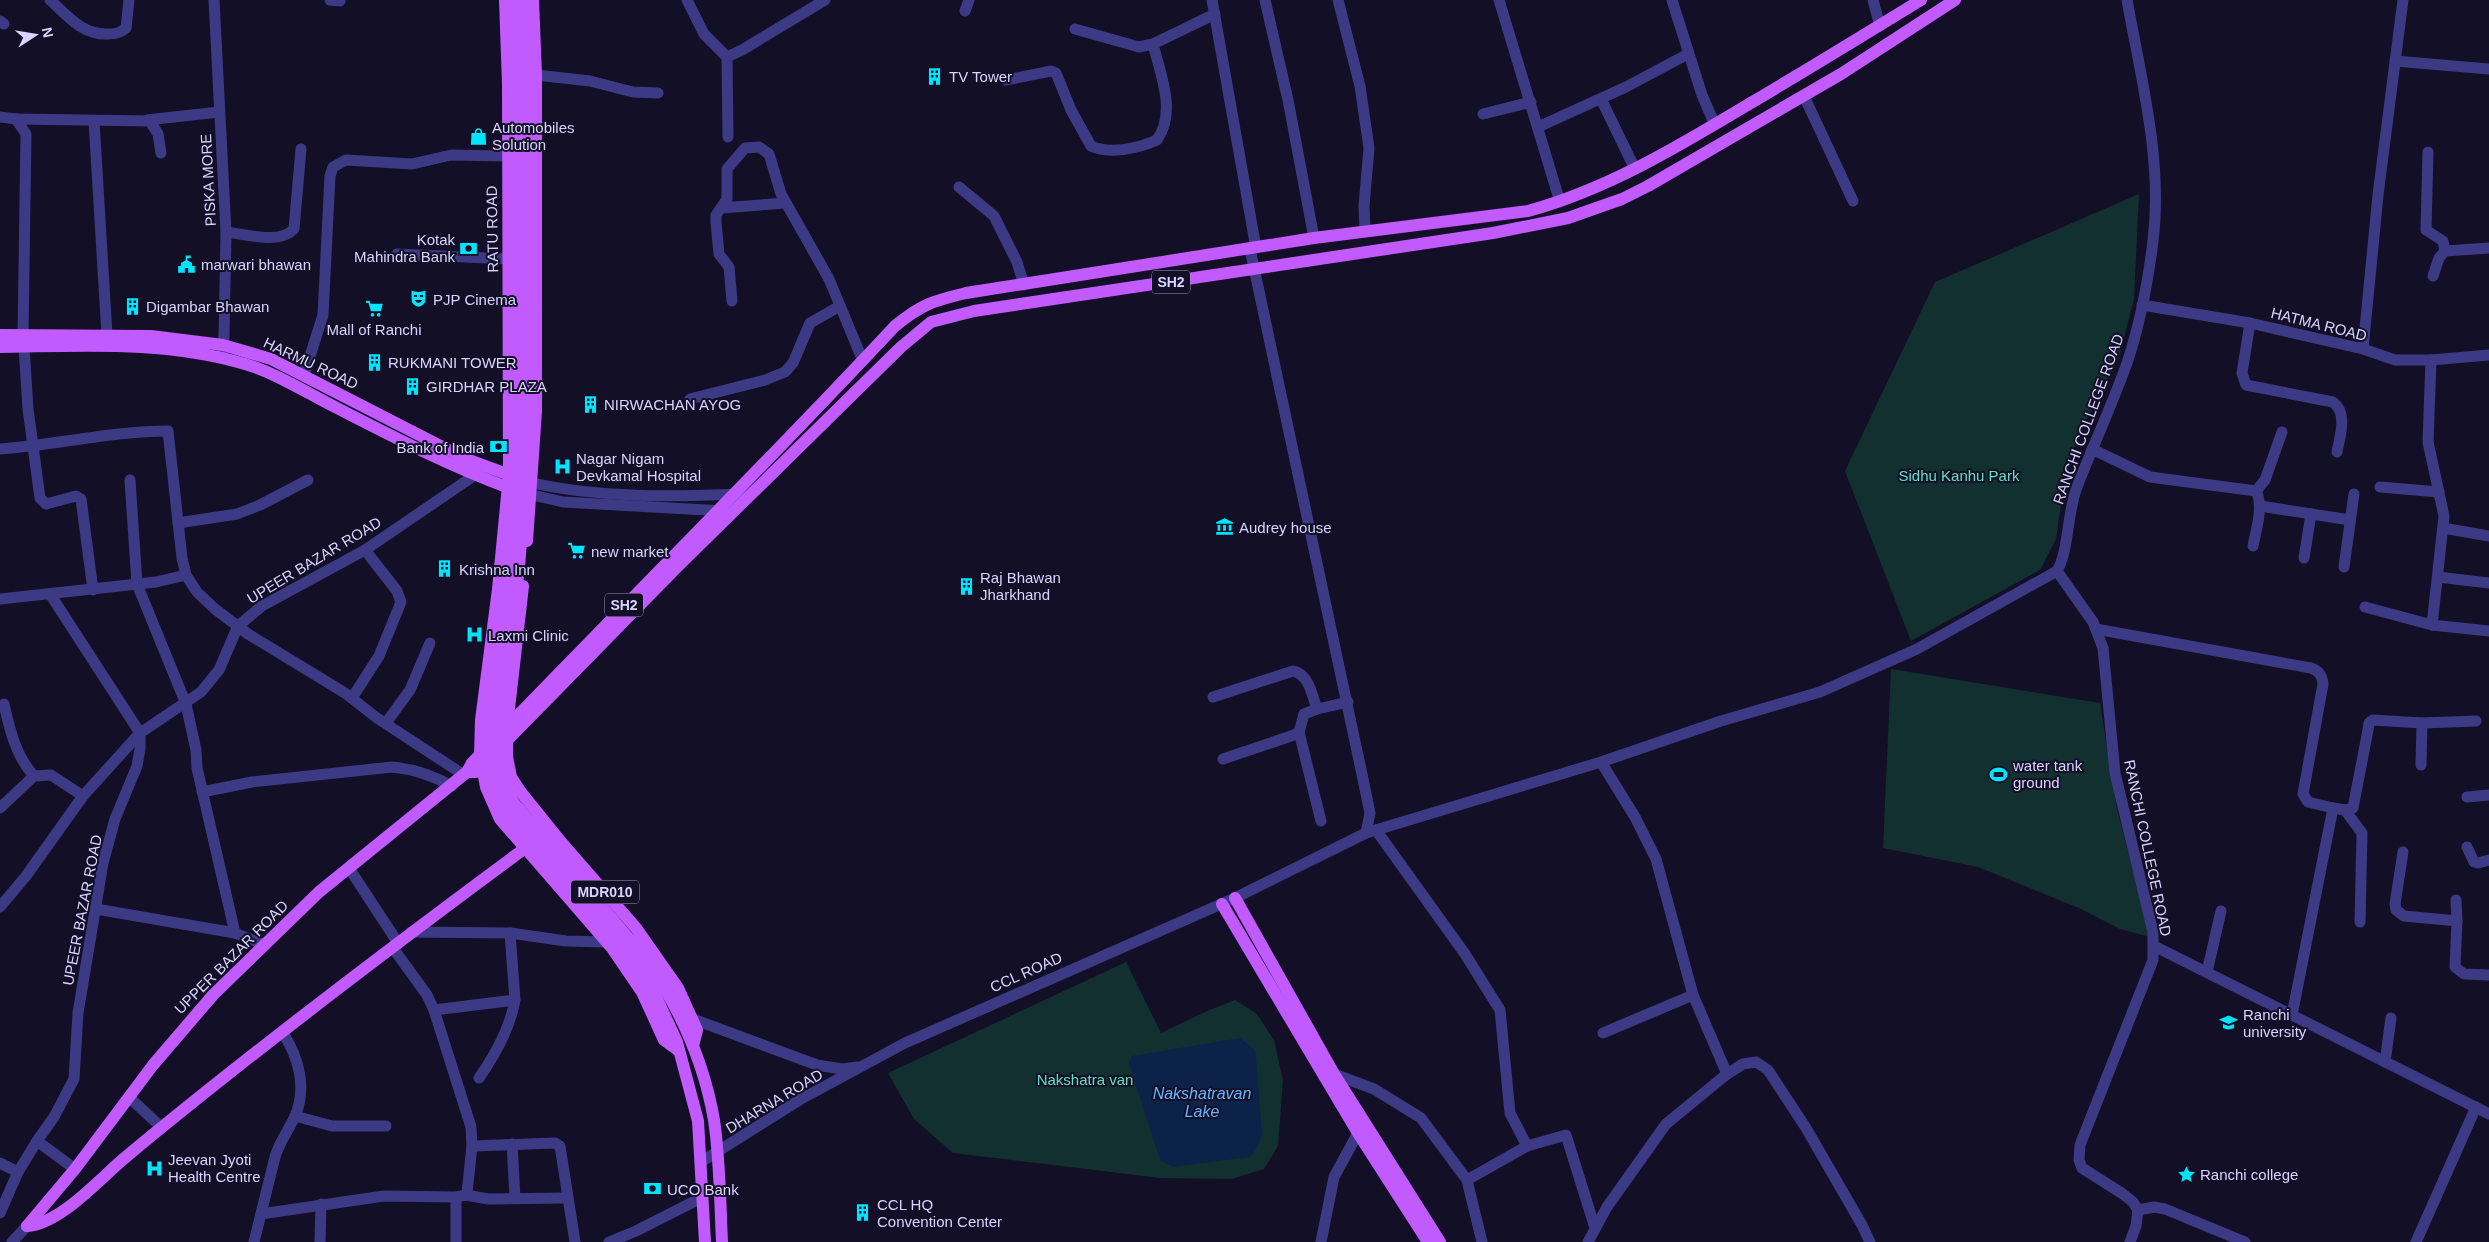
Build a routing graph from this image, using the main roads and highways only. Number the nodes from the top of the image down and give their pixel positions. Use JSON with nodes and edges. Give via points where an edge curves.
{"nodes":[{"id":1,"x":505,"y":0,"type":"edge"},
{"id":2,"x":516,"y":0,"type":"edge"},
{"id":3,"x":526,"y":0,"type":"edge"},
{"id":4,"x":533,"y":0,"type":"edge"},
{"id":5,"x":1921,"y":0,"type":"edge"},
{"id":6,"x":1955,"y":0,"type":"edge"},
{"id":7,"x":0,"y":335,"type":"edge"},
{"id":8,"x":23,"y":341,"type":"junction"},
{"id":9,"x":0,"y":347,"type":"edge"},
{"id":10,"x":222,"y":351,"type":"junction"},
{"id":11,"x":509,"y":482,"type":"junction"},
{"id":12,"x":532,"y":489,"type":"junction"},
{"id":13,"x":507,"y":726,"type":"junction"},
{"id":14,"x":507,"y":743,"type":"junction"},
{"id":15,"x":481,"y":761,"type":"junction"},
{"id":16,"x":524,"y":848,"type":"junction"},
{"id":17,"x":1235,"y":898,"type":"road end"},
{"id":18,"x":1222,"y":904,"type":"road end"},
{"id":19,"x":641,"y":962,"type":"junction"},
{"id":20,"x":693,"y":1046,"type":"junction"},
{"id":21,"x":679,"y":1051,"type":"junction"},
{"id":22,"x":1363,"y":1131,"type":"junction"},
{"id":23,"x":24,"y":1233,"type":"edge"},
{"id":24,"x":705,"y":1242,"type":"edge"},
{"id":25,"x":722,"y":1242,"type":"edge"},
{"id":26,"x":1428,"y":1242,"type":"edge"},
{"id":27,"x":1440,"y":1242,"type":"edge"}],
"edges":[{"from":1,"to":11,"type":"main road","name":"RATU ROAD"},
{"from":2,"to":19,"type":"main road","bridge":true,"via":[[519,447],[489,736],[490,762],[493,780],[505,807]]},
{"from":3,"to":19,"type":"main road","bridge":true,"via":[[528,448],[519,568],[499,727],[500,767],[513,802]]},
{"from":4,"to":12,"type":"main road","via":[[536,411]]},
{"from":5,"to":13,"type":"main road","number":"SH2","via":[[1635,169],[1596,189],[1560,202],[1528,211],[1314,238],[930,302],[895,326],[788,441]]},
{"from":6,"to":14,"type":"main road","number":"SH2","via":[[1804,96],[1648,186],[1568,218],[1501,232],[974,311],[931,322],[901,347],[751,494]]},
{"from":7,"to":8,"type":"main road","name":"HARMU ROAD"},
{"from":8,"to":9,"type":"main road","name":"HARMU ROAD"},
{"from":8,"to":10,"type":"main road","name":"HARMU ROAD","via":[[194,353]]},
{"from":8,"to":10,"type":"main road","name":"HARMU ROAD","via":[[107,335],[151,336]]},
{"from":10,"to":11,"type":"main road","name":"HARMU ROAD","via":[[475,475]]},
{"from":10,"to":11,"type":"main road","name":"HARMU ROAD","via":[[271,359]]},
{"from":11,"to":12,"type":"main road","name":"HARMU ROAD"},
{"from":11,"to":15,"type":"main road","number":"MDR010","via":[[481,720]]},
{"from":12,"to":13,"type":"main road","number":"MDR010"},
{"from":13,"to":14,"type":"main road","number":"MDR010"},
{"from":13,"to":15,"type":"main road","name":"UPPER BAZAR ROAD"},
{"from":14,"to":15,"type":"main road","name":"UPPER BAZAR ROAD"},
{"from":14,"to":20,"type":"main road","number":"MDR010","via":[[508,766],[520,791],[636,928],[678,988],[696,1030]]},
{"from":15,"to":16,"type":"main road","number":"MDR010","via":[[493,807]]},
{"from":15,"to":23,"type":"main road","name":"UPPER BAZAR ROAD","via":[[476,772],[466,774],[319,892],[213,995],[153,1065]]},
{"from":16,"to":21,"type":"main road","number":"MDR010","via":[[606,942],[642,992],[664,1040]]},
{"from":16,"to":23,"type":"main road","via":[[338,987],[215,1084],[75,1202]]},
{"from":17,"to":22,"type":"main road"},
{"from":18,"to":22,"type":"main road"},
{"from":19,"to":20,"type":"main road","via":[[673,1002]]},
{"from":19,"to":21,"type":"main road"},
{"from":20,"to":25,"type":"main road","via":[[714,1118]]},
{"from":21,"to":24,"type":"main road","via":[[698,1122]]},
{"from":22,"to":26,"type":"main road"},
{"from":22,"to":27,"type":"main road"}]}
